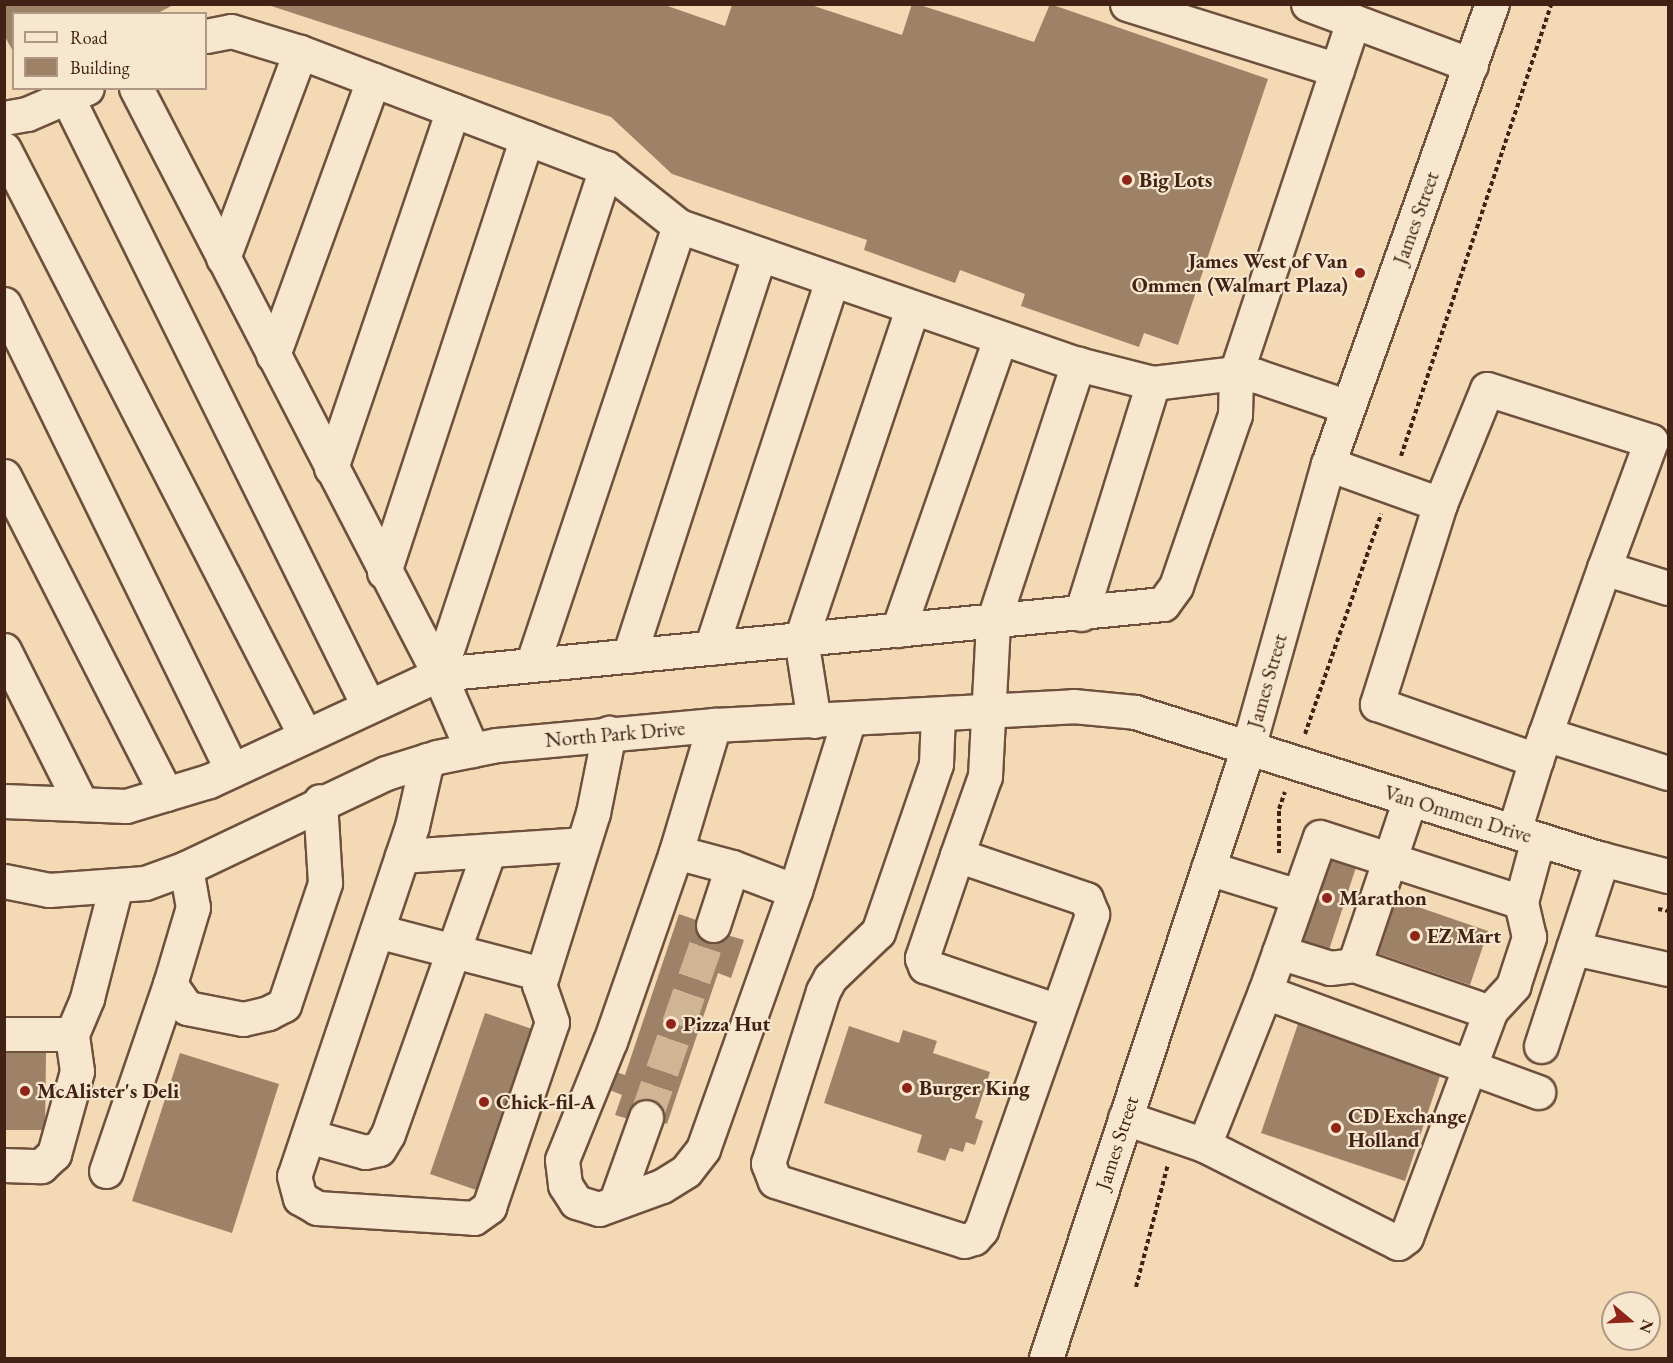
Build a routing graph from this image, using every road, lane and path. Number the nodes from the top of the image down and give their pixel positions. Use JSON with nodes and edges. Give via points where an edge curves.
{"nodes":[{"id":1,"x":1127,"y":4,"type":"edge"},
{"id":2,"x":1308,"y":4,"type":"edge"},
{"id":3,"x":1492,"y":4,"type":"edge"},
{"id":4,"x":1551,"y":4,"type":"edge"},
{"id":5,"x":1353,"y":21,"type":"junction"},
{"id":6,"x":207,"y":36,"type":"edge"},
{"id":7,"x":300,"y":52,"type":"junction"},
{"id":8,"x":1471,"y":65,"type":"junction"},
{"id":9,"x":1337,"y":70,"type":"junction"},
{"id":10,"x":373,"y":80,"type":"junction"},
{"id":11,"x":137,"y":90,"type":"edge"},
{"id":12,"x":77,"y":93,"type":"edge"},
{"id":13,"x":453,"y":110,"type":"junction"},
{"id":14,"x":4,"y":118,"type":"edge"},
{"id":15,"x":527,"y":138,"type":"junction"},
{"id":16,"x":4,"y":149,"type":"edge"},
{"id":17,"x":606,"y":168,"type":"junction"},
{"id":18,"x":679,"y":226,"type":"junction"},
{"id":19,"x":759,"y":257,"type":"junction"},
{"id":20,"x":223,"y":258,"type":"junction"},
{"id":21,"x":832,"y":281,"type":"junction"},
{"id":22,"x":4,"y":304,"type":"edge"},
{"id":23,"x":912,"y":310,"type":"junction"},
{"id":24,"x":1000,"y":339,"type":"junction"},
{"id":25,"x":273,"y":355,"type":"junction"},
{"id":26,"x":1078,"y":364,"type":"junction"},
{"id":27,"x":1236,"y":373,"type":"junction"},
{"id":28,"x":1153,"y":384,"type":"junction"},
{"id":29,"x":1348,"y":407,"type":"junction"},
{"id":30,"x":1328,"y":464,"type":"junction"},
{"id":31,"x":331,"y":468,"type":"junction"},
{"id":32,"x":4,"y":476,"type":"edge"},
{"id":33,"x":1391,"y":485,"type":"junction"},
{"id":34,"x":1440,"y":504,"type":"junction"},
{"id":35,"x":1604,"y":567,"type":"junction"},
{"id":36,"x":384,"y":572,"type":"junction"},
{"id":37,"x":1668,"y":588,"type":"edge"},
{"id":38,"x":1081,"y":614,"type":"junction"},
{"id":39,"x":993,"y":622,"type":"junction"},
{"id":40,"x":898,"y":630,"type":"junction"},
{"id":41,"x":801,"y":639,"type":"junction"},
{"id":42,"x":711,"y":648,"type":"junction"},
{"id":43,"x":4,"y":650,"type":"edge"},
{"id":44,"x":629,"y":656,"type":"junction"},
{"id":45,"x":532,"y":665,"type":"junction"},
{"id":46,"x":439,"y":674,"type":"junction"},
{"id":47,"x":368,"y":705,"type":"junction"},
{"id":48,"x":989,"y":711,"type":"junction"},
{"id":49,"x":938,"y":714,"type":"junction"},
{"id":50,"x":849,"y":719,"type":"junction"},
{"id":51,"x":814,"y":721,"type":"junction"},
{"id":52,"x":714,"y":725,"type":"junction"},
{"id":53,"x":609,"y":733,"type":"junction"},
{"id":54,"x":305,"y":735,"type":"junction"},
{"id":55,"x":1540,"y":747,"type":"junction"},
{"id":56,"x":1248,"y":748,"type":"junction"},
{"id":57,"x":472,"y":750,"type":"junction"},
{"id":58,"x":427,"y":760,"type":"junction"},
{"id":59,"x":1294,"y":764,"type":"junction"},
{"id":60,"x":232,"y":770,"type":"junction"},
{"id":61,"x":1668,"y":772,"type":"edge"},
{"id":62,"x":166,"y":794,"type":"junction"},
{"id":63,"x":1410,"y":800,"type":"junction"},
{"id":64,"x":4,"y":801,"type":"edge"},
{"id":65,"x":320,"y":801,"type":"junction"},
{"id":66,"x":81,"y":804,"type":"junction"},
{"id":67,"x":1526,"y":835,"type":"junction"},
{"id":68,"x":583,"y":844,"type":"junction"},
{"id":69,"x":489,"y":850,"type":"junction"},
{"id":70,"x":676,"y":852,"type":"junction"},
{"id":71,"x":957,"y":855,"type":"junction"},
{"id":72,"x":402,"y":856,"type":"junction"},
{"id":73,"x":1390,"y":857,"type":"junction"},
{"id":74,"x":1602,"y":859,"type":"junction"},
{"id":75,"x":186,"y":867,"type":"junction"},
{"id":76,"x":732,"y":867,"type":"junction"},
{"id":77,"x":1208,"y":868,"type":"junction"},
{"id":78,"x":1668,"y":876,"type":"edge"},
{"id":79,"x":4,"y":881,"type":"edge"},
{"id":80,"x":116,"y":886,"type":"junction"},
{"id":81,"x":795,"y":891,"type":"junction"},
{"id":82,"x":1286,"y":892,"type":"junction"},
{"id":83,"x":1521,"y":902,"type":"junction"},
{"id":84,"x":713,"y":925,"type":"tunnel mouth"},
{"id":85,"x":377,"y":931,"type":"junction"},
{"id":86,"x":1573,"y":948,"type":"junction"},
{"id":87,"x":454,"y":952,"type":"junction"},
{"id":88,"x":1278,"y":952,"type":"junction"},
{"id":89,"x":1354,"y":965,"type":"junction"},
{"id":90,"x":1668,"y":969,"type":"edge"},
{"id":91,"x":542,"y":974,"type":"junction"},
{"id":92,"x":170,"y":984,"type":"junction"},
{"id":93,"x":1265,"y":992,"type":"junction"},
{"id":94,"x":1058,"y":1011,"type":"junction"},
{"id":95,"x":1490,"y":1012,"type":"junction"},
{"id":96,"x":4,"y":1034,"type":"edge"},
{"id":97,"x":72,"y":1035,"type":"junction"},
{"id":98,"x":1541,"y":1046,"type":"dead end"},
{"id":99,"x":1470,"y":1065,"type":"junction"},
{"id":100,"x":1538,"y":1092,"type":"dead end"},
{"id":101,"x":646,"y":1117,"type":"tunnel mouth"},
{"id":102,"x":1125,"y":1118,"type":"junction"},
{"id":103,"x":308,"y":1136,"type":"junction"},
{"id":104,"x":1190,"y":1140,"type":"junction"},
{"id":105,"x":4,"y":1165,"type":"edge"},
{"id":106,"x":106,"y":1171,"type":"dead end"},
{"id":107,"x":616,"y":1201,"type":"junction"},
{"id":108,"x":1137,"y":1287,"type":"dead end"},
{"id":109,"x":1046,"y":1359,"type":"edge"}],
"edges":[{"from":1,"to":9,"type":"street"},
{"from":2,"to":5,"type":"street"},
{"from":3,"to":8,"type":"street","name":"James Street"},
{"from":4,"to":33,"type":"path"},
{"from":5,"to":8,"type":"street"},
{"from":5,"to":9,"type":"street"},
{"from":6,"to":7,"type":"street","via":[[231,32]]},
{"from":7,"to":10,"type":"street"},
{"from":7,"to":20,"type":"street"},
{"from":8,"to":29,"type":"street","name":"James Street"},
{"from":9,"to":27,"type":"street"},
{"from":10,"to":13,"type":"street"},
{"from":10,"to":25,"type":"street"},
{"from":11,"to":20,"type":"street"},
{"from":12,"to":14,"type":"street","via":[[27,114]]},
{"from":12,"to":47,"type":"street"},
{"from":13,"to":15,"type":"street"},
{"from":13,"to":31,"type":"street"},
{"from":15,"to":17,"type":"street"},
{"from":15,"to":36,"type":"street"},
{"from":16,"to":54,"type":"street"},
{"from":17,"to":18,"type":"street"},
{"from":17,"to":46,"type":"street"},
{"from":18,"to":19,"type":"street"},
{"from":18,"to":45,"type":"street"},
{"from":19,"to":21,"type":"street"},
{"from":19,"to":44,"type":"street"},
{"from":20,"to":25,"type":"street"},
{"from":21,"to":23,"type":"street"},
{"from":21,"to":42,"type":"street"},
{"from":22,"to":60,"type":"street"},
{"from":23,"to":24,"type":"street"},
{"from":23,"to":41,"type":"street"},
{"from":24,"to":26,"type":"street"},
{"from":24,"to":40,"type":"street"},
{"from":25,"to":31,"type":"street"},
{"from":26,"to":28,"type":"street"},
{"from":26,"to":39,"type":"street"},
{"from":27,"to":28,"type":"street"},
{"from":27,"to":29,"type":"street","via":[[1257,376]]},
{"from":27,"to":38,"type":"street","via":[[1235,415],[1176,586],[1162,604]]},
{"from":28,"to":38,"type":"street"},
{"from":29,"to":30,"type":"street","name":"James Street"},
{"from":30,"to":33,"type":"street"},
{"from":30,"to":56,"type":"street","name":"James Street"},
{"from":31,"to":36,"type":"street"},
{"from":32,"to":62,"type":"street"},
{"from":33,"to":34,"type":"street"},
{"from":33,"to":59,"type":"path"},
{"from":34,"to":35,"type":"street","via":[[1487,389],[1651,441]]},
{"from":34,"to":55,"type":"street","via":[[1377,704]]},
{"from":35,"to":37,"type":"street"},
{"from":35,"to":55,"type":"street"},
{"from":36,"to":46,"type":"street"},
{"from":38,"to":39,"type":"street"},
{"from":39,"to":40,"type":"street"},
{"from":39,"to":48,"type":"street"},
{"from":40,"to":41,"type":"street"},
{"from":41,"to":42,"type":"street"},
{"from":41,"to":51,"type":"street"},
{"from":42,"to":44,"type":"street"},
{"from":43,"to":66,"type":"street"},
{"from":44,"to":45,"type":"street"},
{"from":45,"to":46,"type":"street"},
{"from":46,"to":47,"type":"street"},
{"from":46,"to":57,"type":"street"},
{"from":47,"to":54,"type":"street"},
{"from":48,"to":49,"type":"street","name":"North Park Drive"},
{"from":48,"to":56,"type":"street","name":"North Park Drive","via":[[1108,708],[1135,712]]},
{"from":48,"to":71,"type":"street","via":[[985,776]]},
{"from":49,"to":50,"type":"street","name":"North Park Drive"},
{"from":49,"to":94,"type":"street","via":[[936,764],[879,932],[830,978],[823,991],[768,1163],[770,1174],[775,1181],[964,1241],[974,1238],[981,1230]]},
{"from":50,"to":51,"type":"street","name":"North Park Drive"},
{"from":50,"to":81,"type":"street"},
{"from":51,"to":52,"type":"street","name":"North Park Drive"},
{"from":52,"to":53,"type":"street","name":"North Park Drive"},
{"from":52,"to":70,"type":"street"},
{"from":53,"to":57,"type":"street","name":"North Park Drive"},
{"from":53,"to":68,"type":"street"},
{"from":54,"to":60,"type":"street"},
{"from":55,"to":61,"type":"street"},
{"from":55,"to":67,"type":"street"},
{"from":56,"to":59,"type":"street","name":"Van Ommen Drive"},
{"from":56,"to":77,"type":"street","name":"James Street"},
{"from":57,"to":58,"type":"street","name":"North Park Drive"},
{"from":58,"to":65,"type":"street","name":"North Park Drive"},
{"from":58,"to":72,"type":"street"},
{"from":59,"to":63,"type":"street","name":"Van Ommen Drive"},
{"from":59,"to":82,"type":"path","via":[[1279,809],[1279,871]]},
{"from":60,"to":62,"type":"street"},
{"from":62,"to":66,"type":"street","via":[[126,806]]},
{"from":63,"to":67,"type":"street","name":"Van Ommen Drive"},
{"from":63,"to":73,"type":"street"},
{"from":64,"to":66,"type":"street"},
{"from":65,"to":75,"type":"street","name":"North Park Drive"},
{"from":65,"to":92,"type":"street","via":[[325,883],[284,1005],[243,1019],[187,1008]]},
{"from":67,"to":74,"type":"street","name":"Van Ommen Drive"},
{"from":67,"to":83,"type":"street"},
{"from":68,"to":69,"type":"street"},
{"from":68,"to":91,"type":"street"},
{"from":69,"to":72,"type":"street"},
{"from":69,"to":87,"type":"street"},
{"from":70,"to":76,"type":"street"},
{"from":70,"to":107,"type":"street","via":[[610,1041],[562,1160],[565,1185],[576,1202],[599,1209]]},
{"from":71,"to":94,"type":"street","via":[[1086,899],[1091,905],[1092,914]]},
{"from":71,"to":94,"type":"street","via":[[922,958],[925,966]]},
{"from":72,"to":85,"type":"street"},
{"from":73,"to":82,"type":"street","via":[[1320,837]]},
{"from":73,"to":83,"type":"street"},
{"from":73,"to":89,"type":"street"},
{"from":74,"to":78,"type":"street","name":"Van Ommen Drive"},
{"from":74,"to":86,"type":"street"},
{"from":75,"to":80,"type":"street","name":"North Park Drive","via":[[145,883]]},
{"from":75,"to":92,"type":"street","via":[[193,907]]},
{"from":76,"to":81,"type":"street"},
{"from":76,"to":84,"type":"street"},
{"from":77,"to":82,"type":"street"},
{"from":77,"to":102,"type":"street","name":"James Street"},
{"from":79,"to":80,"type":"street","name":"North Park Drive","via":[[49,890]]},
{"from":80,"to":97,"type":"street","via":[[87,998]]},
{"from":81,"to":107,"type":"street","via":[[703,1149],[686,1171],[662,1186]]},
{"from":82,"to":88,"type":"street"},
{"from":83,"to":95,"type":"street","via":[[1529,937],[1513,986]]},
{"from":85,"to":87,"type":"street"},
{"from":85,"to":103,"type":"street"},
{"from":86,"to":90,"type":"street"},
{"from":86,"to":98,"type":"street"},
{"from":87,"to":91,"type":"street"},
{"from":87,"to":103,"type":"street","via":[[388,1134],[379,1149],[365,1152]]},
{"from":88,"to":89,"type":"street","via":[[1330,968]]},
{"from":88,"to":93,"type":"street"},
{"from":89,"to":95,"type":"street"},
{"from":91,"to":103,"type":"street","via":[[539,985],[552,1022],[489,1207],[474,1218],[317,1208],[300,1198],[294,1176]]},
{"from":92,"to":106,"type":"street"},
{"from":93,"to":99,"type":"street"},
{"from":93,"to":104,"type":"street"},
{"from":95,"to":99,"type":"street"},
{"from":96,"to":97,"type":"street"},
{"from":97,"to":105,"type":"street","via":[[77,1071],[54,1154],[41,1166]]},
{"from":99,"to":100,"type":"street"},
{"from":99,"to":104,"type":"street","via":[[1406,1237],[1398,1243]]},
{"from":101,"to":107,"type":"street"},
{"from":102,"to":104,"type":"street"},
{"from":102,"to":109,"type":"street","name":"James Street"},
{"from":104,"to":108,"type":"path"}]}
